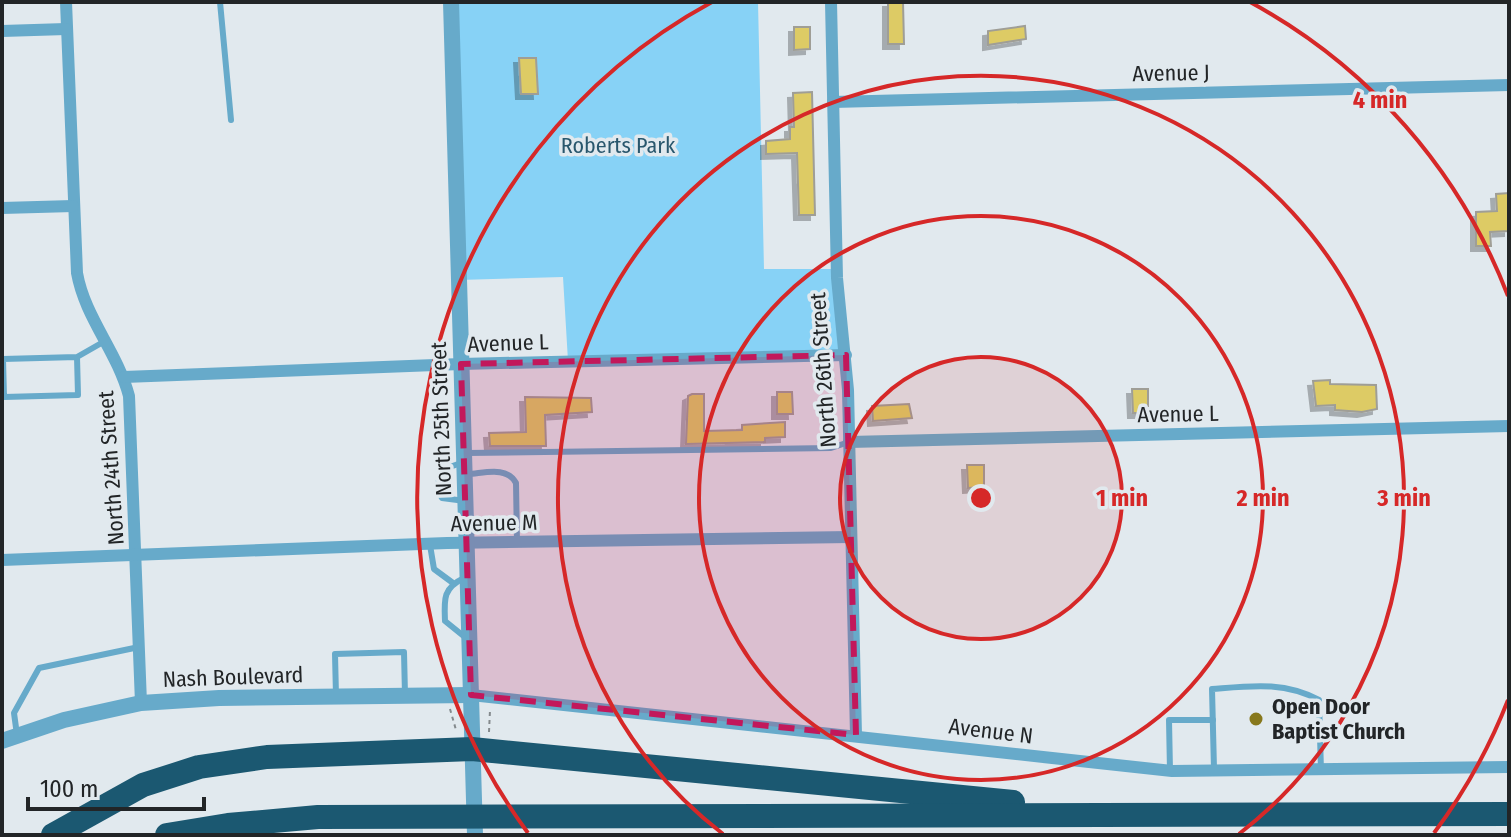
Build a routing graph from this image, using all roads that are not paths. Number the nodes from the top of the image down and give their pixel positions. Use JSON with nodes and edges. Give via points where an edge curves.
{"nodes":[{"id":1,"x":66,"y":2,"type":"edge"},
{"id":2,"x":220,"y":2,"type":"edge"},
{"id":3,"x":451,"y":2,"type":"edge"},
{"id":4,"x":831,"y":2,"type":"edge"},
{"id":5,"x":66,"y":29,"type":"junction"},
{"id":6,"x":2,"y":31,"type":"edge"},
{"id":7,"x":1509,"y":85,"type":"edge"},
{"id":8,"x":833,"y":102,"type":"junction"},
{"id":9,"x":231,"y":120,"type":"dead end"},
{"id":10,"x":73,"y":206,"type":"junction"},
{"id":11,"x":2,"y":208,"type":"edge"},
{"id":12,"x":105,"y":341,"type":"junction"},
{"id":13,"x":846,"y":355,"type":"junction"},
{"id":14,"x":77,"y":357,"type":"junction"},
{"id":15,"x":461,"y":364,"type":"junction"},
{"id":16,"x":124,"y":377,"type":"junction"},
{"id":17,"x":1509,"y":426,"type":"edge"},
{"id":18,"x":849,"y":442,"type":"junction"},
{"id":19,"x":464,"y":463,"type":"junction"},
{"id":20,"x":465,"y":501,"type":"junction"},
{"id":21,"x":851,"y":537,"type":"junction"},
{"id":22,"x":517,"y":542,"type":"junction"},
{"id":23,"x":466,"y":543,"type":"junction"},
{"id":24,"x":430,"y":544,"type":"junction"},
{"id":25,"x":137,"y":553,"type":"junction"},
{"id":26,"x":2,"y":560,"type":"edge"},
{"id":27,"x":460,"y":580,"type":"junction"},
{"id":28,"x":469,"y":640,"type":"junction"},
{"id":29,"x":139,"y":647,"type":"junction"},
{"id":30,"x":405,"y":695,"type":"junction"},
{"id":31,"x":471,"y":695,"type":"junction"},
{"id":32,"x":336,"y":696,"type":"junction"},
{"id":33,"x":141,"y":703,"type":"junction"},
{"id":34,"x":1213,"y":720,"type":"junction"},
{"id":35,"x":856,"y":735,"type":"junction"},
{"id":36,"x":10,"y":738,"type":"edge"},
{"id":37,"x":472,"y":749,"type":"junction"},
{"id":38,"x":1509,"y":767,"type":"edge"},
{"id":39,"x":1170,"y":771,"type":"junction"},
{"id":40,"x":1321,"y":771,"type":"junction"},
{"id":41,"x":1214,"y":773,"type":"junction"},
{"id":42,"x":1151,"y":814,"type":"junction"},
{"id":43,"x":1509,"y":814,"type":"edge"},
{"id":44,"x":53,"y":835,"type":"edge"},
{"id":45,"x":167,"y":835,"type":"edge"},
{"id":46,"x":475,"y":835,"type":"edge"}],
"edges":[{"from":1,"to":5,"type":"street","name":"North 24th Street"},
{"from":2,"to":9,"type":"lane"},
{"from":3,"to":15,"type":"street","name":"North 25th Street"},
{"from":4,"to":8,"type":"street","name":"North 26th Street"},
{"from":5,"to":6,"type":"street"},
{"from":5,"to":10,"type":"street","name":"North 24th Street"},
{"from":7,"to":8,"type":"street","name":"Avenue J"},
{"from":8,"to":13,"type":"street","name":"North 26th Street","via":[[837,278]]},
{"from":10,"to":11,"type":"street"},
{"from":10,"to":12,"type":"street","name":"North 24th Street","via":[[80,291]]},
{"from":12,"to":14,"type":"lane"},
{"from":12,"to":16,"type":"street","name":"North 24th Street"},
{"from":13,"to":15,"type":"street","name":"Avenue L"},
{"from":13,"to":18,"type":"street","name":"North 26th Street"},
{"from":14,"to":14,"type":"lane","via":[[3,359],[4,397],[78,395]]},
{"from":15,"to":16,"type":"street","name":"Avenue L"},
{"from":15,"to":19,"type":"street","name":"North 25th Street"},
{"from":16,"to":25,"type":"street","name":"North 24th Street","via":[[132,427]]},
{"from":17,"to":18,"type":"street","name":"Avenue L"},
{"from":18,"to":19,"type":"lane","via":[[831,448]]},
{"from":18,"to":21,"type":"street","name":"North 26th Street"},
{"from":19,"to":20,"type":"street","name":"North 25th Street"},
{"from":19,"to":20,"type":"lane","via":[[441,470],[437,490],[442,498]]},
{"from":19,"to":22,"type":"lane","via":[[512,476]]},
{"from":20,"to":23,"type":"street","name":"North 25th Street"},
{"from":21,"to":22,"type":"street","name":"Avenue M"},
{"from":21,"to":35,"type":"street","name":"North 26th Street"},
{"from":22,"to":23,"type":"street","name":"Avenue M"},
{"from":23,"to":24,"type":"street","name":"Avenue M"},
{"from":23,"to":27,"type":"street","name":"North 25th Street"},
{"from":24,"to":25,"type":"street","name":"Avenue M"},
{"from":24,"to":27,"type":"lane","via":[[434,569]]},
{"from":25,"to":26,"type":"street","name":"Avenue M"},
{"from":25,"to":29,"type":"street","name":"North 24th Street"},
{"from":27,"to":28,"type":"street","name":"North 25th Street"},
{"from":27,"to":28,"type":"lane","via":[[444,595],[445,621]]},
{"from":28,"to":31,"type":"street","name":"North 25th Street"},
{"from":29,"to":33,"type":"street","name":"North 24th Street"},
{"from":29,"to":36,"type":"lane","via":[[39,668],[14,713]]},
{"from":30,"to":31,"type":"street","name":"Nash Boulevard"},
{"from":30,"to":32,"type":"street","name":"Nash Boulevard"},
{"from":30,"to":32,"type":"lane","via":[[404,652],[335,654]]},
{"from":31,"to":35,"type":"street","name":"Avenue N"},
{"from":31,"to":37,"type":"street","name":"North 25th Street"},
{"from":32,"to":33,"type":"street","name":"Nash Boulevard"},
{"from":33,"to":36,"type":"street","name":"Nash Boulevard"},
{"from":34,"to":39,"type":"lane","via":[[1169,720]]},
{"from":34,"to":40,"type":"lane","via":[[1212,689],[1297,688],[1319,700]]},
{"from":34,"to":41,"type":"lane"},
{"from":35,"to":39,"type":"street","name":"Avenue N"},
{"from":37,"to":42,"type":"highway"},
{"from":37,"to":44,"type":"highway","via":[[267,757],[199,767],[143,785]]},
{"from":37,"to":46,"type":"street","name":"North 25th Street"},
{"from":38,"to":40,"type":"street","name":"Avenue N"},
{"from":39,"to":41,"type":"street","name":"Avenue N"},
{"from":40,"to":41,"type":"street","name":"Avenue N"},
{"from":42,"to":43,"type":"highway"},
{"from":42,"to":45,"type":"highway","via":[[428,816],[274,820]]}]}
